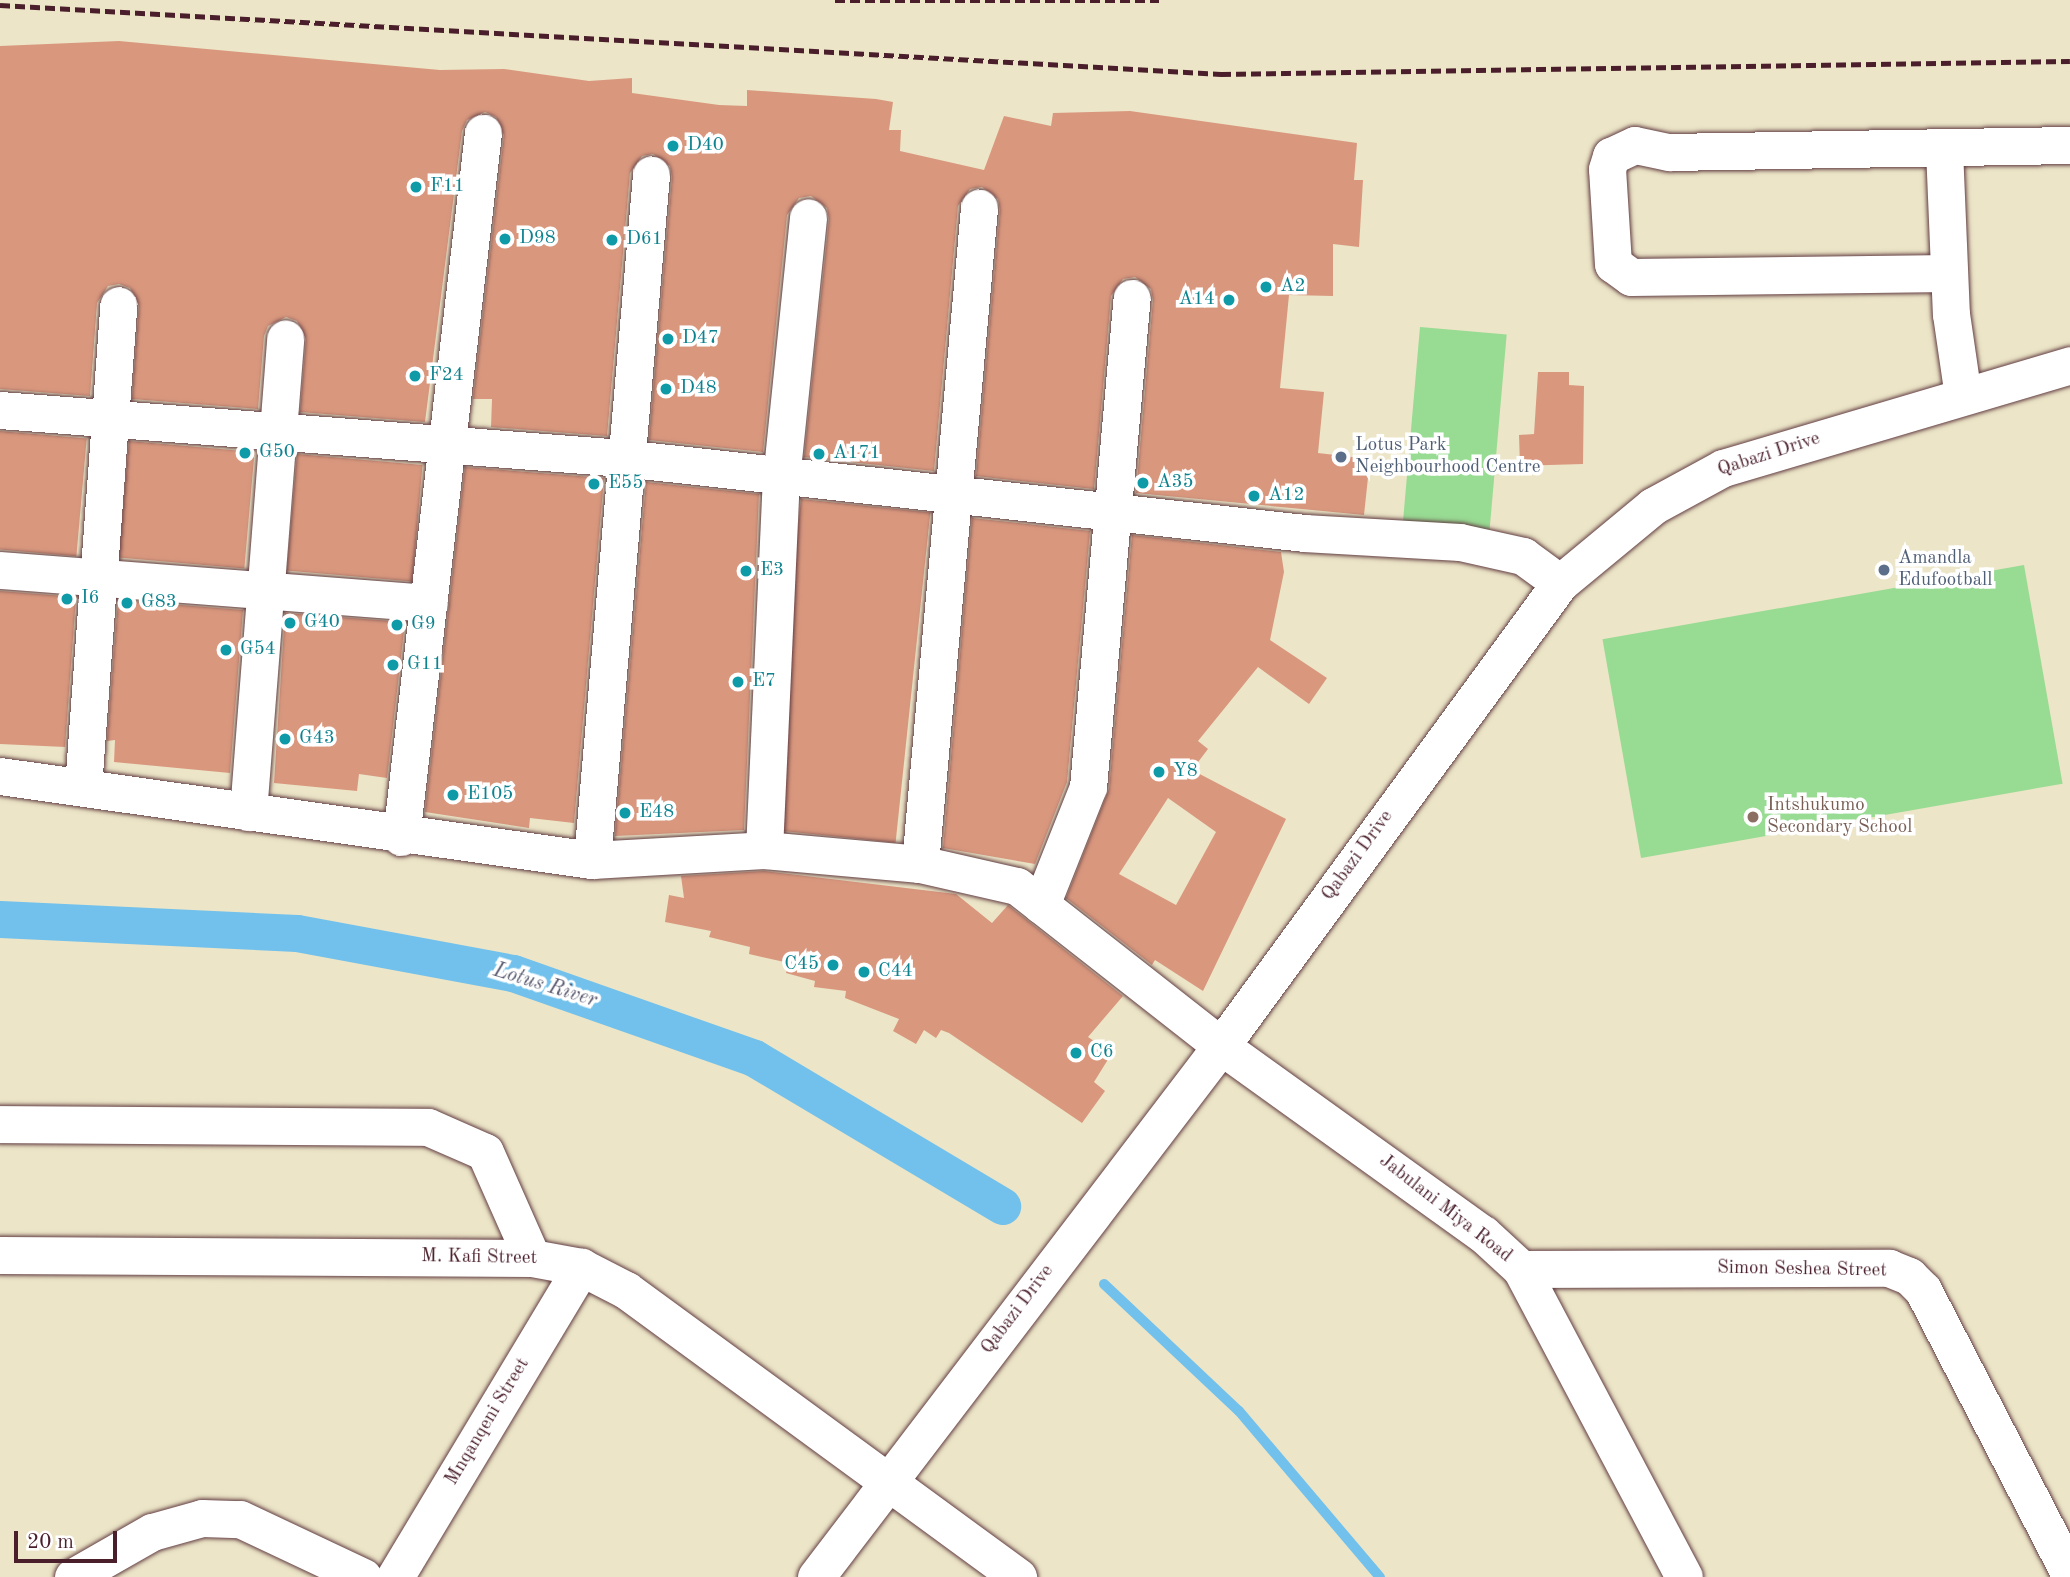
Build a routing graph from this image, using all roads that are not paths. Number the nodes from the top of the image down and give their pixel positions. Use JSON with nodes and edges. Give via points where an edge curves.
{"nodes":[{"id":1,"x":483,"y":133,"type":"dead end"},
{"id":2,"x":2070,"y":145,"type":"edge"},
{"id":3,"x":1944,"y":149,"type":"junction"},
{"id":4,"x":651,"y":175,"type":"dead end"},
{"id":5,"x":979,"y":208,"type":"dead end"},
{"id":6,"x":808,"y":217,"type":"dead end"},
{"id":7,"x":1949,"y":273,"type":"junction"},
{"id":8,"x":1132,"y":298,"type":"dead end"},
{"id":9,"x":118,"y":305,"type":"dead end"},
{"id":10,"x":285,"y":338,"type":"dead end"},
{"id":11,"x":2070,"y":365,"type":"edge"},
{"id":12,"x":1963,"y":396,"type":"junction"},
{"id":13,"x":0,"y":410,"type":"edge"},
{"id":14,"x":111,"y":418,"type":"junction"},
{"id":15,"x":276,"y":430,"type":"junction"},
{"id":16,"x":447,"y":448,"type":"junction"},
{"id":17,"x":623,"y":458,"type":"junction"},
{"id":18,"x":782,"y":479,"type":"junction"},
{"id":19,"x":953,"y":492,"type":"junction"},
{"id":20,"x":1114,"y":508,"type":"junction"},
{"id":21,"x":0,"y":570,"type":"edge"},
{"id":22,"x":99,"y":574,"type":"junction"},
{"id":23,"x":1560,"y":583,"type":"junction"},
{"id":24,"x":264,"y":589,"type":"junction"},
{"id":25,"x":429,"y":603,"type":"junction"},
{"id":26,"x":0,"y":776,"type":"edge"},
{"id":27,"x":83,"y":788,"type":"junction"},
{"id":28,"x":248,"y":812,"type":"junction"},
{"id":29,"x":401,"y":836,"type":"junction"},
{"id":30,"x":764,"y":850,"type":"junction"},
{"id":31,"x":592,"y":860,"type":"junction"},
{"id":32,"x":920,"y":864,"type":"junction"},
{"id":33,"x":1041,"y":905,"type":"junction"},
{"id":34,"x":1221,"y":1046,"type":"junction"},
{"id":35,"x":0,"y":1124,"type":"edge"},
{"id":36,"x":532,"y":1258,"type":"junction"},
{"id":37,"x":1,"y":1260,"type":"edge"},
{"id":38,"x":581,"y":1267,"type":"junction"},
{"id":39,"x":1521,"y":1269,"type":"junction"},
{"id":40,"x":890,"y":1480,"type":"junction"},
{"id":41,"x":2070,"y":1576,"type":"edge"},
{"id":42,"x":73,"y":1577,"type":"edge"},
{"id":43,"x":363,"y":1577,"type":"edge"},
{"id":44,"x":395,"y":1577,"type":"edge"},
{"id":45,"x":816,"y":1577,"type":"edge"},
{"id":46,"x":1018,"y":1577,"type":"edge"},
{"id":47,"x":1684,"y":1577,"type":"edge"}],
"edges":[{"from":1,"to":16,"type":"street"},
{"from":2,"to":3,"type":"street"},
{"from":3,"to":7,"type":"street"},
{"from":3,"to":7,"type":"street","via":[[1669,152],[1635,145],[1611,156],[1606,169],[1613,264],[1632,277]]},
{"from":4,"to":17,"type":"street"},
{"from":5,"to":19,"type":"street"},
{"from":6,"to":18,"type":"street"},
{"from":7,"to":12,"type":"street"},
{"from":8,"to":20,"type":"street"},
{"from":9,"to":14,"type":"street"},
{"from":10,"to":15,"type":"street"},
{"from":11,"to":12,"type":"street","name":"Qabazi Drive"},
{"from":12,"to":23,"type":"street","name":"Qabazi Drive","via":[[1723,468],[1653,506]]},
{"from":13,"to":14,"type":"street"},
{"from":14,"to":15,"type":"street"},
{"from":14,"to":22,"type":"street"},
{"from":15,"to":16,"type":"street"},
{"from":15,"to":24,"type":"street"},
{"from":16,"to":17,"type":"street"},
{"from":16,"to":25,"type":"street"},
{"from":17,"to":18,"type":"street"},
{"from":17,"to":31,"type":"street"},
{"from":18,"to":19,"type":"street"},
{"from":18,"to":30,"type":"street"},
{"from":19,"to":20,"type":"street"},
{"from":19,"to":32,"type":"street"},
{"from":20,"to":23,"type":"street","via":[[1304,533],[1494,546]]},
{"from":20,"to":33,"type":"street","via":[[1088,787]]},
{"from":21,"to":22,"type":"street"},
{"from":22,"to":24,"type":"street"},
{"from":22,"to":27,"type":"street"},
{"from":23,"to":34,"type":"street","name":"Qabazi Drive"},
{"from":24,"to":25,"type":"street"},
{"from":24,"to":28,"type":"street"},
{"from":25,"to":29,"type":"street"},
{"from":26,"to":27,"type":"street","name":"Jabulani Miya Road"},
{"from":27,"to":28,"type":"street","name":"Jabulani Miya Road"},
{"from":28,"to":29,"type":"street","name":"Jabulani Miya Road"},
{"from":29,"to":31,"type":"street","name":"Jabulani Miya Road"},
{"from":30,"to":31,"type":"street","name":"Jabulani Miya Road"},
{"from":30,"to":32,"type":"street","name":"Jabulani Miya Road"},
{"from":32,"to":33,"type":"street","name":"Jabulani Miya Road","via":[[999,878]]},
{"from":33,"to":34,"type":"street","name":"Jabulani Miya Road"},
{"from":34,"to":39,"type":"street","name":"Jabulani Miya Road","via":[[1483,1234]]},
{"from":34,"to":40,"type":"street","name":"Qabazi Drive"},
{"from":35,"to":36,"type":"street","via":[[428,1127],[485,1152]]},
{"from":36,"to":37,"type":"street","name":"M. Kafi Street"},
{"from":36,"to":38,"type":"street","name":"M. Kafi Street"},
{"from":38,"to":40,"type":"street","name":"M. Kafi Street","via":[[626,1290]]},
{"from":38,"to":44,"type":"street","name":"Mnqanqeni Street"},
{"from":39,"to":41,"type":"street","name":"Simon Seshea Street","via":[[1889,1268],[1909,1276],[1923,1290]]},
{"from":39,"to":47,"type":"street","name":"Jabulani Miya Road"},
{"from":40,"to":45,"type":"street","name":"Qabazi Drive"},
{"from":40,"to":46,"type":"street","name":"M. Kafi Street"},
{"from":42,"to":43,"type":"street","via":[[152,1532],[202,1518],[240,1519]]}]}
